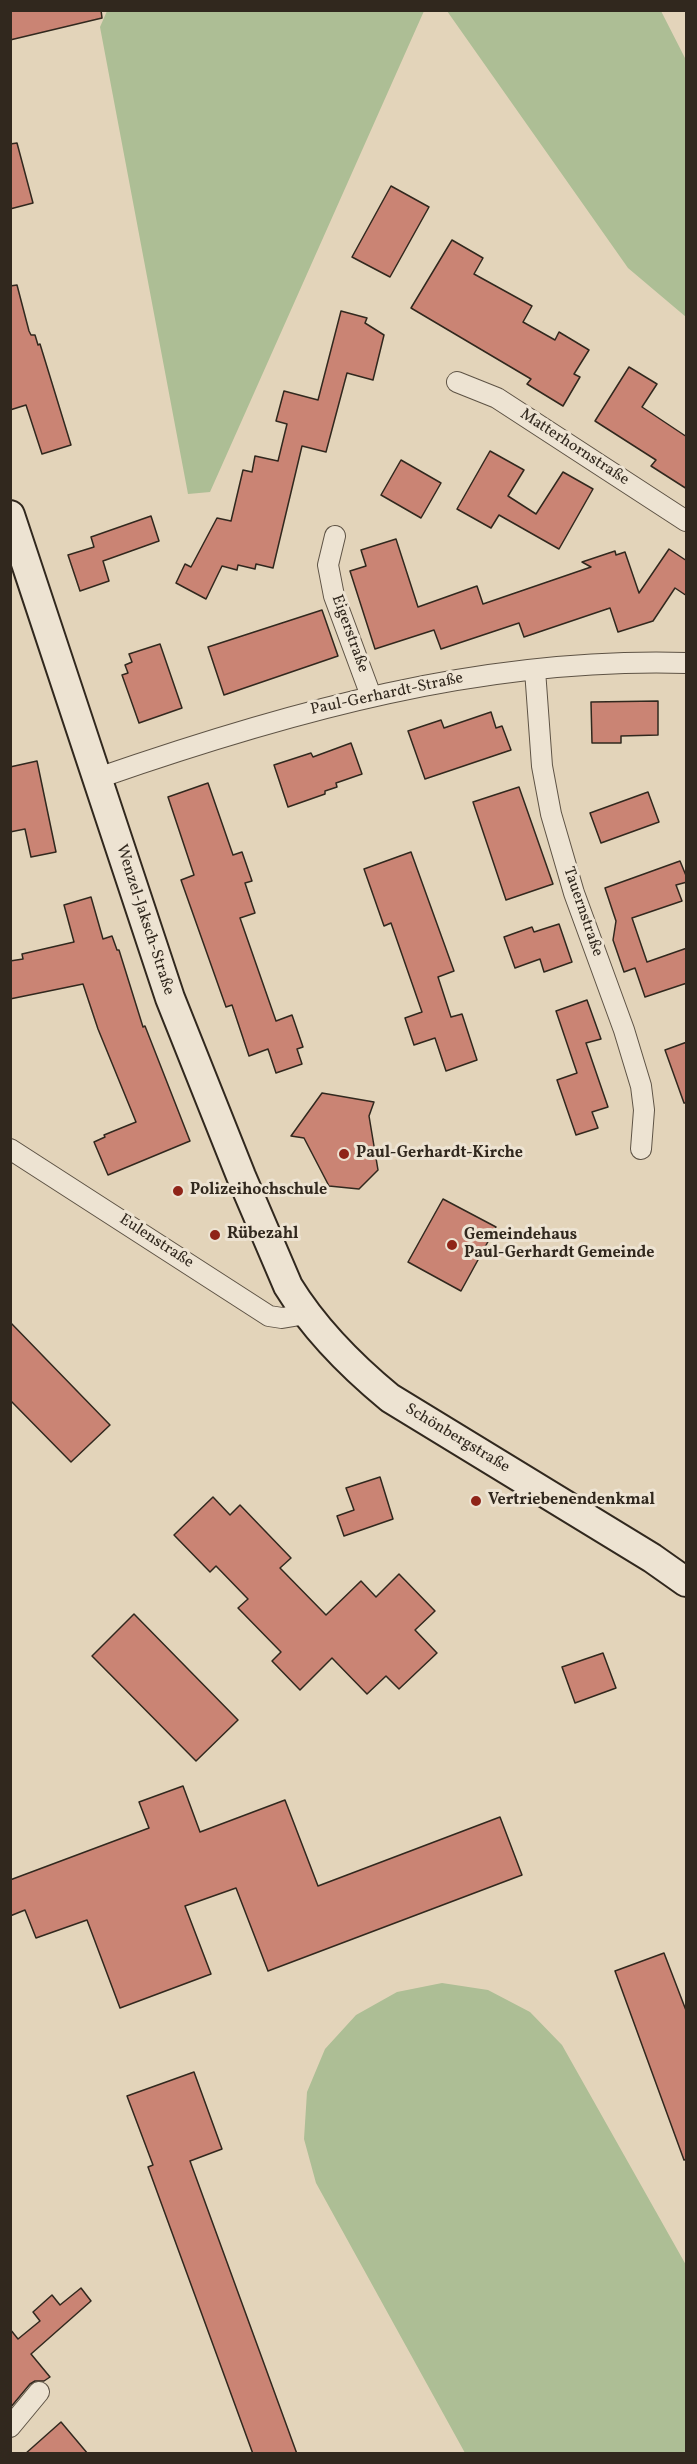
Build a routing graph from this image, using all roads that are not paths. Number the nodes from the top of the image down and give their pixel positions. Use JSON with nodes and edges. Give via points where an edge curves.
{"nodes":[{"id":1,"x":457,"y":382,"type":"dead end"},
{"id":2,"x":10,"y":515,"type":"edge"},
{"id":3,"x":687,"y":521,"type":"edge"},
{"id":4,"x":335,"y":536,"type":"dead end"},
{"id":5,"x":687,"y":663,"type":"edge"},
{"id":6,"x":535,"y":670,"type":"junction"},
{"id":7,"x":371,"y":696,"type":"junction"},
{"id":8,"x":98,"y":778,"type":"junction"},
{"id":9,"x":10,"y":1149,"type":"edge"},
{"id":10,"x":641,"y":1149,"type":"dead end"},
{"id":11,"x":306,"y":1314,"type":"junction"},
{"id":12,"x":687,"y":1582,"type":"edge"},
{"id":13,"x":39,"y":2392,"type":"dead end"},
{"id":14,"x":10,"y":2427,"type":"edge"}],
"edges":[{"from":1,"to":3,"type":"street","name":"Matterhornstraße","via":[[497,398]]},
{"from":2,"to":8,"type":"street","name":"Wenzel-Jaksch-Straße"},
{"from":4,"to":7,"type":"street","name":"Eigerstraße","via":[[328,565],[334,596]]},
{"from":5,"to":6,"type":"street","name":"Paul-Gerhardt-Straße"},
{"from":6,"to":7,"type":"street","name":"Paul-Gerhardt-Straße","via":[[458,678]]},
{"from":6,"to":10,"type":"street","name":"Tauernstraße","via":[[550,814],[641,1086]]},
{"from":7,"to":8,"type":"street","name":"Paul-Gerhardt-Straße","via":[[255,725]]},
{"from":8,"to":11,"type":"street","name":"Wenzel-Jaksch-Straße","via":[[187,1044],[288,1286]]},
{"from":9,"to":11,"type":"street","name":"Eulenstraße","via":[[269,1316]]},
{"from":11,"to":12,"type":"street","name":"Schönbergstraße","via":[[354,1369],[390,1398]]},
{"from":13,"to":14,"type":"street"}]}
